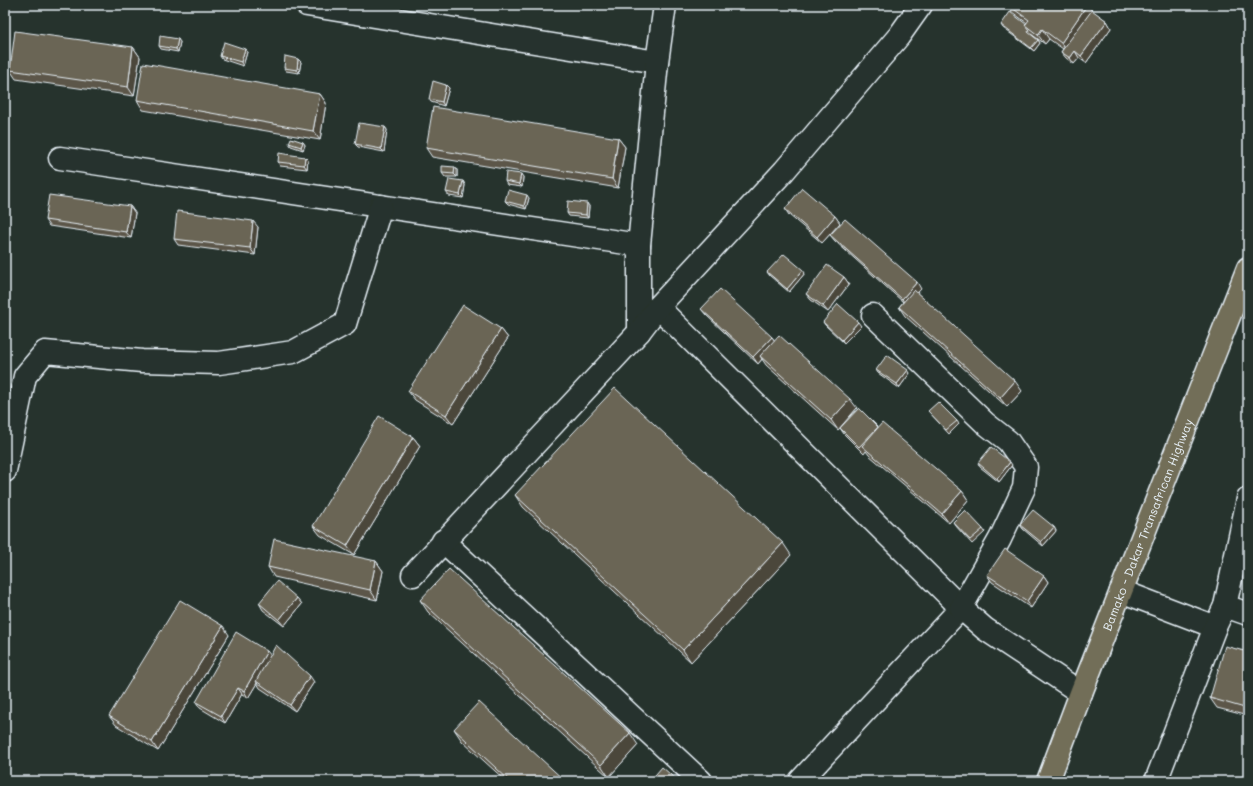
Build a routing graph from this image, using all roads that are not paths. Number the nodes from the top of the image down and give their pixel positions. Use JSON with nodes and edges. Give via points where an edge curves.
{"nodes":[{"id":1,"x":307,"y":5,"type":"edge"},
{"id":2,"x":665,"y":5,"type":"edge"},
{"id":3,"x":921,"y":5,"type":"edge"},
{"id":4,"x":657,"y":62,"type":"junction"},
{"id":5,"x":60,"y":158,"type":"dead end"},
{"id":6,"x":381,"y":206,"type":"junction"},
{"id":7,"x":639,"y":245,"type":"junction"},
{"id":8,"x":1248,"y":268,"type":"edge"},
{"id":9,"x":658,"y":308,"type":"junction"},
{"id":10,"x":873,"y":315,"type":"dead end"},
{"id":11,"x":638,"y":332,"type":"junction"},
{"id":12,"x":5,"y":471,"type":"edge"},
{"id":13,"x":1248,"y":499,"type":"edge"},
{"id":14,"x":444,"y":541,"type":"junction"},
{"id":15,"x":413,"y":575,"type":"dead end"},
{"id":16,"x":1121,"y":591,"type":"junction"},
{"id":17,"x":1225,"y":606,"type":"junction"},
{"id":18,"x":961,"y":608,"type":"junction"},
{"id":19,"x":1248,"y":614,"type":"edge"},
{"id":20,"x":1216,"y":627,"type":"junction"},
{"id":21,"x":1081,"y":693,"type":"junction"},
{"id":22,"x":701,"y":781,"type":"edge"},
{"id":23,"x":800,"y":781,"type":"edge"},
{"id":24,"x":1048,"y":781,"type":"edge"},
{"id":25,"x":1156,"y":781,"type":"edge"}],
"edges":[{"from":1,"to":4,"type":"street"},
{"from":2,"to":4,"type":"street"},
{"from":3,"to":9,"type":"street","via":[[899,36],[784,171]]},
{"from":4,"to":7,"type":"street"},
{"from":5,"to":6,"type":"street"},
{"from":6,"to":7,"type":"street"},
{"from":6,"to":12,"type":"street","via":[[345,324],[293,352],[219,363],[142,361],[45,352],[25,376]]},
{"from":7,"to":11,"type":"street"},
{"from":8,"to":16,"type":"highway","name":"Bamako - Dakar Transafrican Highway"},
{"from":9,"to":11,"type":"street"},
{"from":9,"to":18,"type":"street"},
{"from":10,"to":18,"type":"street","via":[[1008,442],[1026,467],[1024,488],[1000,539]]},
{"from":11,"to":14,"type":"street"},
{"from":13,"to":17,"type":"street"},
{"from":14,"to":15,"type":"street"},
{"from":14,"to":22,"type":"street"},
{"from":16,"to":20,"type":"street"},
{"from":16,"to":21,"type":"highway","name":"Bamako - Dakar Transafrican Highway"},
{"from":17,"to":19,"type":"street"},
{"from":17,"to":20,"type":"street"},
{"from":18,"to":21,"type":"street","via":[[985,629]]},
{"from":18,"to":23,"type":"street"},
{"from":20,"to":25,"type":"street"},
{"from":21,"to":24,"type":"highway","name":"Bamako - Dakar Transafrican Highway"}]}
